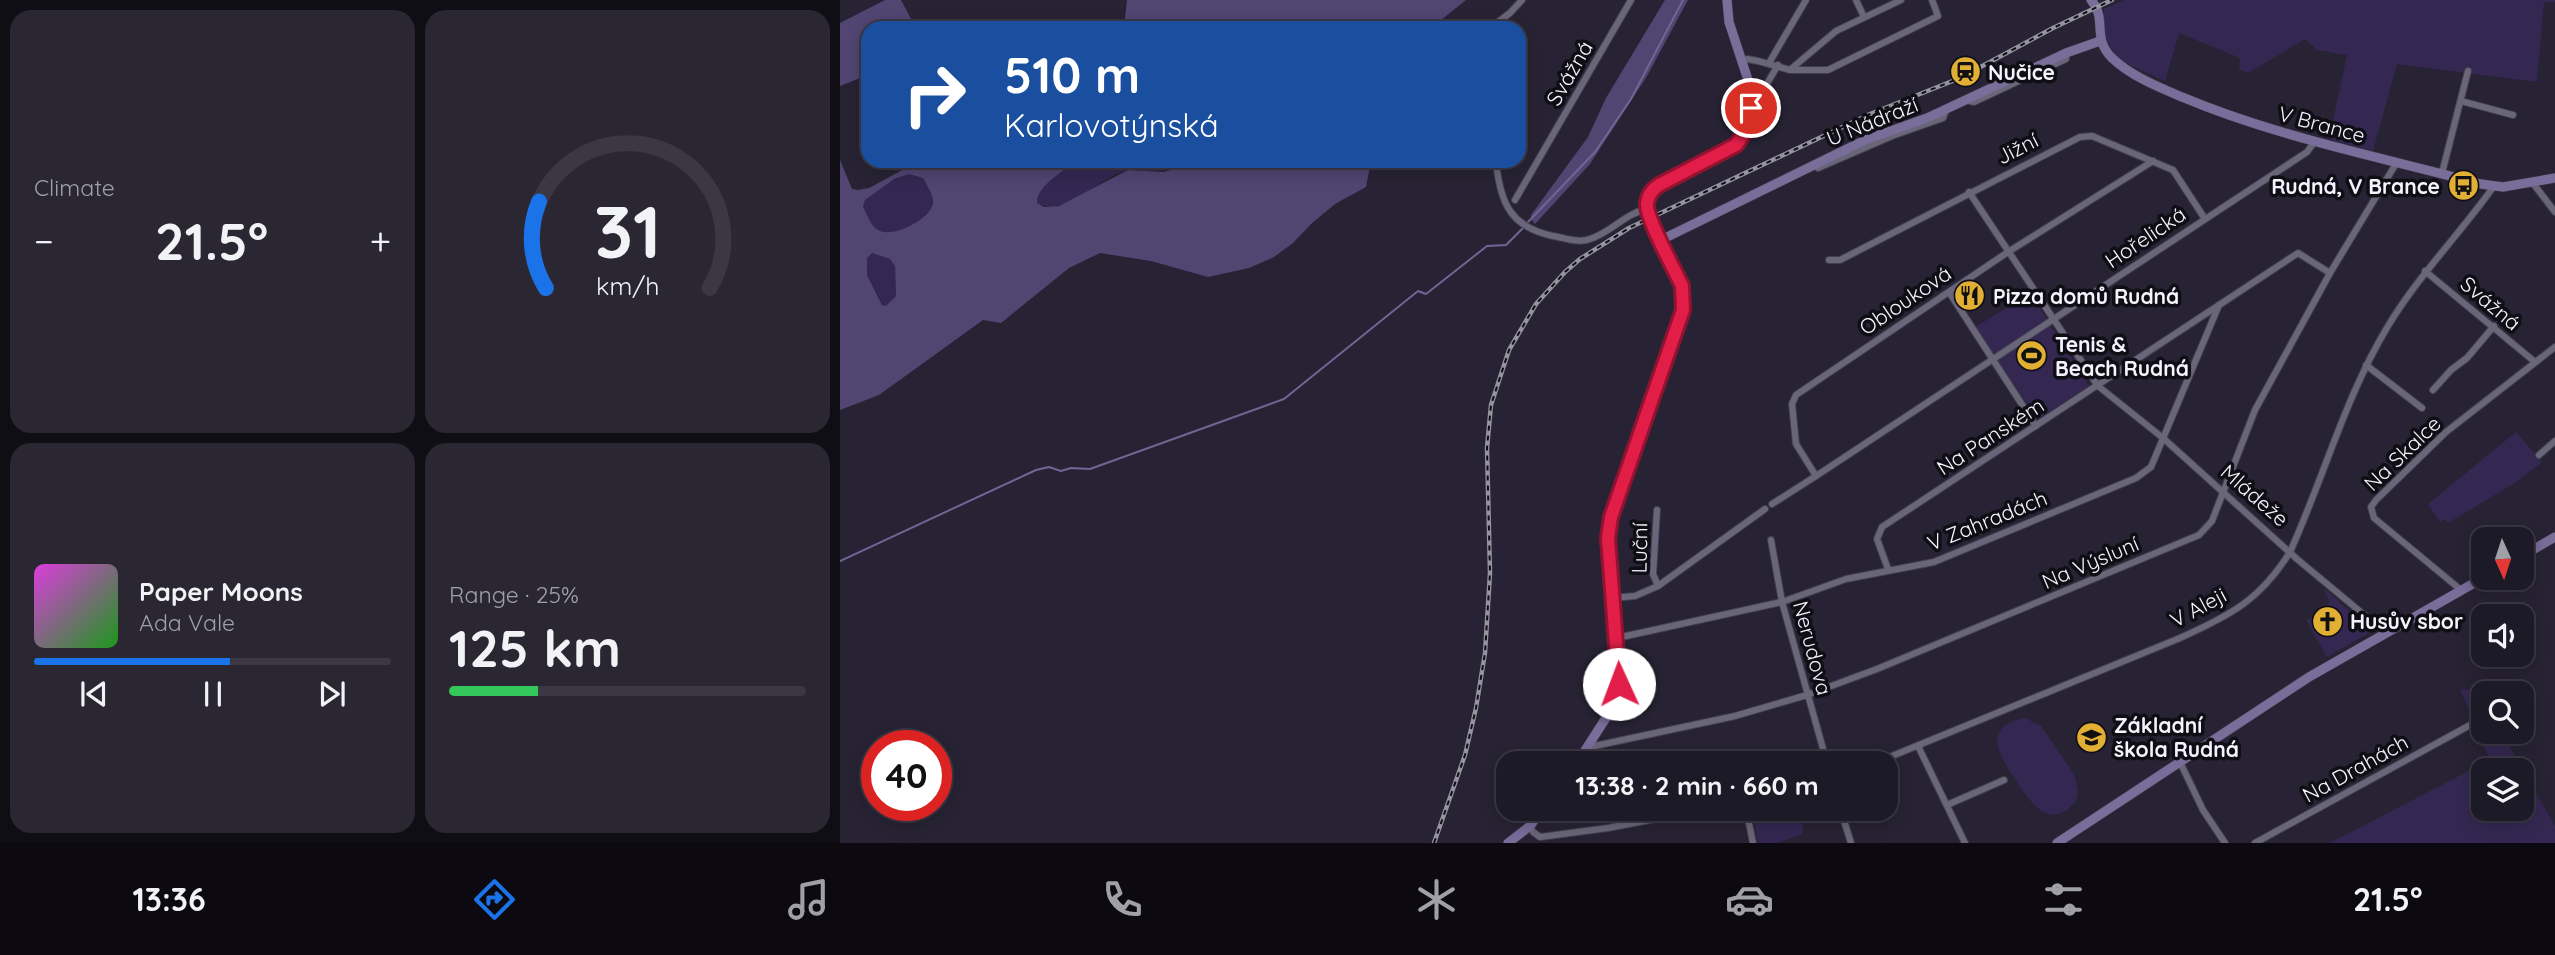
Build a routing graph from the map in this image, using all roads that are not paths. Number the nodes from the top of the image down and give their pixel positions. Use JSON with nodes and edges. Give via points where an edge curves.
{"nodes":[{"id":1,"x":1522,"y":0,"type":"edge"},
{"id":2,"x":1632,"y":0,"type":"edge"},
{"id":3,"x":1727,"y":0,"type":"edge"},
{"id":4,"x":1806,"y":0,"type":"edge"},
{"id":5,"x":1856,"y":0,"type":"edge"},
{"id":6,"x":1901,"y":0,"type":"edge"},
{"id":7,"x":1932,"y":0,"type":"edge"},
{"id":8,"x":2091,"y":0,"type":"edge"},
{"id":9,"x":1864,"y":18,"type":"junction"},
{"id":10,"x":1499,"y":21,"type":"edge"},
{"id":11,"x":2100,"y":41,"type":"junction"},
{"id":12,"x":1741,"y":61,"type":"junction"},
{"id":13,"x":1769,"y":63,"type":"junction"},
{"id":14,"x":1778,"y":65,"type":"junction"},
{"id":15,"x":1790,"y":70,"type":"junction"},
{"id":16,"x":2468,"y":71,"type":"dead end"},
{"id":17,"x":1765,"y":87,"type":"dead end"},
{"id":18,"x":2460,"y":101,"type":"junction"},
{"id":19,"x":2513,"y":115,"type":"dead end"},
{"id":20,"x":2315,"y":141,"type":"junction"},
{"id":21,"x":2153,"y":161,"type":"junction"},
{"id":22,"x":2397,"y":162,"type":"junction"},
{"id":23,"x":1497,"y":168,"type":"edge"},
{"id":24,"x":2442,"y":173,"type":"junction"},
{"id":25,"x":2555,"y":177,"type":"edge"},
{"id":26,"x":2532,"y":183,"type":"junction"},
{"id":27,"x":2494,"y":186,"type":"junction"},
{"id":28,"x":1969,"y":192,"type":"junction"},
{"id":29,"x":1515,"y":200,"type":"dead end"},
{"id":30,"x":1647,"y":209,"type":"junction"},
{"id":31,"x":2555,"y":212,"type":"edge"},
{"id":32,"x":2205,"y":219,"type":"junction"},
{"id":33,"x":1661,"y":240,"type":"junction"},
{"id":34,"x":2008,"y":252,"type":"junction"},
{"id":35,"x":1829,"y":260,"type":"dead end"},
{"id":36,"x":2425,"y":271,"type":"junction"},
{"id":37,"x":2330,"y":273,"type":"junction"},
{"id":38,"x":1949,"y":292,"type":"junction"},
{"id":39,"x":2219,"y":305,"type":"junction"},
{"id":40,"x":2054,"y":319,"type":"junction"},
{"id":41,"x":2494,"y":326,"type":"junction"},
{"id":42,"x":2555,"y":347,"type":"edge"},
{"id":43,"x":1992,"y":361,"type":"junction"},
{"id":44,"x":2535,"y":362,"type":"junction"},
{"id":45,"x":2366,"y":365,"type":"junction"},
{"id":46,"x":2098,"y":386,"type":"junction"},
{"id":47,"x":2433,"y":390,"type":"dead end"},
{"id":48,"x":2422,"y":408,"type":"dead end"},
{"id":49,"x":2036,"y":426,"type":"junction"},
{"id":50,"x":2163,"y":438,"type":"junction"},
{"id":51,"x":2555,"y":440,"type":"edge"},
{"id":52,"x":2539,"y":456,"type":"dead end"},
{"id":53,"x":1816,"y":476,"type":"junction"},
{"id":54,"x":2224,"y":492,"type":"junction"},
{"id":55,"x":1772,"y":504,"type":"dead end"},
{"id":56,"x":1765,"y":509,"type":"dead end"},
{"id":57,"x":1657,"y":510,"type":"dead end"},
{"id":58,"x":2555,"y":537,"type":"edge"},
{"id":59,"x":1771,"y":540,"type":"dead end"},
{"id":60,"x":2534,"y":549,"type":"edge"},
{"id":61,"x":2291,"y":552,"type":"junction"},
{"id":62,"x":1888,"y":569,"type":"junction"},
{"id":63,"x":2471,"y":585,"type":"edge"},
{"id":64,"x":1658,"y":586,"type":"junction"},
{"id":65,"x":2461,"y":590,"type":"junction"},
{"id":66,"x":1614,"y":598,"type":"junction"},
{"id":67,"x":1782,"y":602,"type":"junction"},
{"id":68,"x":2386,"y":633,"type":"junction"},
{"id":69,"x":1617,"y":638,"type":"junction"},
{"id":70,"x":1807,"y":695,"type":"junction"},
{"id":71,"x":2471,"y":725,"type":"edge"},
{"id":72,"x":1918,"y":746,"type":"junction"},
{"id":73,"x":1590,"y":747,"type":"junction"},
{"id":74,"x":1587,"y":751,"type":"edge"},
{"id":75,"x":1823,"y":751,"type":"edge"},
{"id":76,"x":1898,"y":754,"type":"edge"},
{"id":77,"x":2180,"y":762,"type":"junction"},
{"id":78,"x":2004,"y":780,"type":"dead end"},
{"id":79,"x":1947,"y":805,"type":"junction"},
{"id":80,"x":1534,"y":821,"type":"edge"},
{"id":81,"x":1644,"y":821,"type":"edge"},
{"id":82,"x":1749,"y":821,"type":"edge"},
{"id":83,"x":1844,"y":821,"type":"edge"},
{"id":84,"x":1530,"y":826,"type":"junction"},
{"id":85,"x":1508,"y":843,"type":"edge"},
{"id":86,"x":1753,"y":843,"type":"edge"},
{"id":87,"x":1851,"y":843,"type":"edge"},
{"id":88,"x":1965,"y":843,"type":"edge"},
{"id":89,"x":2057,"y":843,"type":"edge"},
{"id":90,"x":2225,"y":843,"type":"edge"},
{"id":91,"x":2255,"y":843,"type":"edge"}],
"edges":[{"from":1,"to":10,"type":"street"},
{"from":2,"to":29,"type":"street","name":"Svážná"},
{"from":3,"to":12,"type":"street"},
{"from":4,"to":13,"type":"street"},
{"from":5,"to":9,"type":"street"},
{"from":6,"to":9,"type":"street"},
{"from":7,"to":15,"type":"street","via":[[1938,16],[1828,70]]},
{"from":8,"to":11,"type":"street","via":[[2099,13]]},
{"from":9,"to":15,"type":"street","via":[[1836,31]]},
{"from":11,"to":20,"type":"street","name":"V Brance","via":[[2114,60],[2151,84]]},
{"from":11,"to":33,"type":"street","name":"U Nádraží","via":[[1946,110],[1864,140]]},
{"from":12,"to":13,"type":"street"},
{"from":12,"to":30,"type":"street","via":[[1750,86],[1751,108],[1743,135],[1726,152],[1655,187]]},
{"from":13,"to":14,"type":"street"},
{"from":14,"to":15,"type":"street"},
{"from":14,"to":17,"type":"street"},
{"from":16,"to":18,"type":"street"},
{"from":18,"to":19,"type":"street"},
{"from":18,"to":24,"type":"street"},
{"from":20,"to":22,"type":"street","name":"V Brance"},
{"from":20,"to":32,"type":"street","name":"Hořelická","via":[[2308,152]]},
{"from":21,"to":28,"type":"street","name":"Jižní","via":[[2092,136],[2080,136]]},
{"from":21,"to":32,"type":"street","name":"Jižní","via":[[2173,170]]},
{"from":21,"to":34,"type":"street","name":"Oblouková"},
{"from":22,"to":24,"type":"street","name":"V Brance"},
{"from":22,"to":37,"type":"street","name":"Na Výsluní"},
{"from":23,"to":30,"type":"street","via":[[1507,209],[1546,235],[1586,241]]},
{"from":24,"to":27,"type":"street","name":"V Brance"},
{"from":25,"to":26,"type":"street","name":"V Brance"},
{"from":26,"to":27,"type":"street","name":"V Brance"},
{"from":26,"to":31,"type":"street"},
{"from":27,"to":36,"type":"street","name":"V Aleji"},
{"from":28,"to":34,"type":"street","name":"Mládeže"},
{"from":28,"to":35,"type":"street","name":"Jižní","via":[[1840,260]]},
{"from":30,"to":33,"type":"street"},
{"from":32,"to":40,"type":"street","name":"Hořelická"},
{"from":33,"to":66,"type":"street","via":[[1682,286],[1683,310],[1611,517],[1608,538]]},
{"from":34,"to":38,"type":"street","name":"Oblouková"},
{"from":34,"to":40,"type":"street","name":"Mládeže"},
{"from":36,"to":41,"type":"street","name":"Svážná"},
{"from":36,"to":45,"type":"street","name":"V Aleji"},
{"from":37,"to":39,"type":"street","name":"Na Panském","via":[[2298,253]]},
{"from":37,"to":54,"type":"street","name":"Na Výsluní","via":[[2255,410]]},
{"from":38,"to":43,"type":"street"},
{"from":38,"to":53,"type":"street","name":"Oblouková","via":[[1796,395],[1792,404],[1796,444]]},
{"from":39,"to":46,"type":"street","name":"Na Panském"},
{"from":39,"to":50,"type":"street","name":"V Zahradách"},
{"from":40,"to":43,"type":"street","name":"Hořelická"},
{"from":40,"to":46,"type":"street","name":"Mládeže"},
{"from":41,"to":44,"type":"street","name":"Svážná"},
{"from":41,"to":47,"type":"street"},
{"from":42,"to":44,"type":"street","name":"Na Skalce"},
{"from":43,"to":49,"type":"street"},
{"from":43,"to":53,"type":"street","name":"Hořelická"},
{"from":44,"to":65,"type":"street","name":"Na Skalce","via":[[2446,432],[2371,508],[2374,518]]},
{"from":45,"to":48,"type":"street"},
{"from":45,"to":61,"type":"street","name":"V Aleji"},
{"from":46,"to":49,"type":"street","name":"Na Panském"},
{"from":46,"to":50,"type":"street","name":"Mládeže"},
{"from":49,"to":62,"type":"street","name":"Na Panském","via":[[1882,527],[1877,540]]},
{"from":50,"to":54,"type":"street","name":"Mládeže"},
{"from":50,"to":62,"type":"street","name":"V Zahradách","via":[[2151,467],[2136,478],[1934,562]]},
{"from":51,"to":52,"type":"street"},
{"from":53,"to":55,"type":"street"},
{"from":54,"to":61,"type":"street","name":"Mládeže"},
{"from":54,"to":70,"type":"street","name":"Na Výsluní","via":[[2212,521],[2199,535]]},
{"from":56,"to":64,"type":"street"},
{"from":57,"to":64,"type":"street","name":"Luční","via":[[1653,574]]},
{"from":58,"to":60,"type":"street"},
{"from":59,"to":67,"type":"street","name":"Nerudova"},
{"from":61,"to":68,"type":"street","name":"Mládeže"},
{"from":61,"to":72,"type":"street","name":"V Aleji","via":[[2257,594],[2218,621]]},
{"from":62,"to":67,"type":"street","name":"V Zahradách"},
{"from":63,"to":65,"type":"street"},
{"from":64,"to":66,"type":"street","via":[[1635,596]]},
{"from":65,"to":68,"type":"street"},
{"from":66,"to":69,"type":"street"},
{"from":67,"to":69,"type":"street","name":"V Zahradách"},
{"from":67,"to":70,"type":"street","name":"Nerudova"},
{"from":68,"to":77,"type":"street","via":[[2309,677]]},
{"from":69,"to":73,"type":"street","via":[[1619,684],[1613,707]]},
{"from":70,"to":73,"type":"street","name":"Na Výsluní","via":[[1735,716]]},
{"from":70,"to":75,"type":"street","name":"Nerudova"},
{"from":71,"to":91,"type":"street","name":"Na Drahách"},
{"from":72,"to":76,"type":"street","name":"V Aleji"},
{"from":72,"to":79,"type":"street"},
{"from":73,"to":74,"type":"street"},
{"from":77,"to":89,"type":"street"},
{"from":77,"to":90,"type":"street"},
{"from":78,"to":79,"type":"street"},
{"from":79,"to":88,"type":"street"},
{"from":80,"to":84,"type":"street"},
{"from":81,"to":84,"type":"street","via":[[1540,837]]},
{"from":82,"to":86,"type":"street"},
{"from":83,"to":87,"type":"street"},
{"from":84,"to":85,"type":"street"}]}
